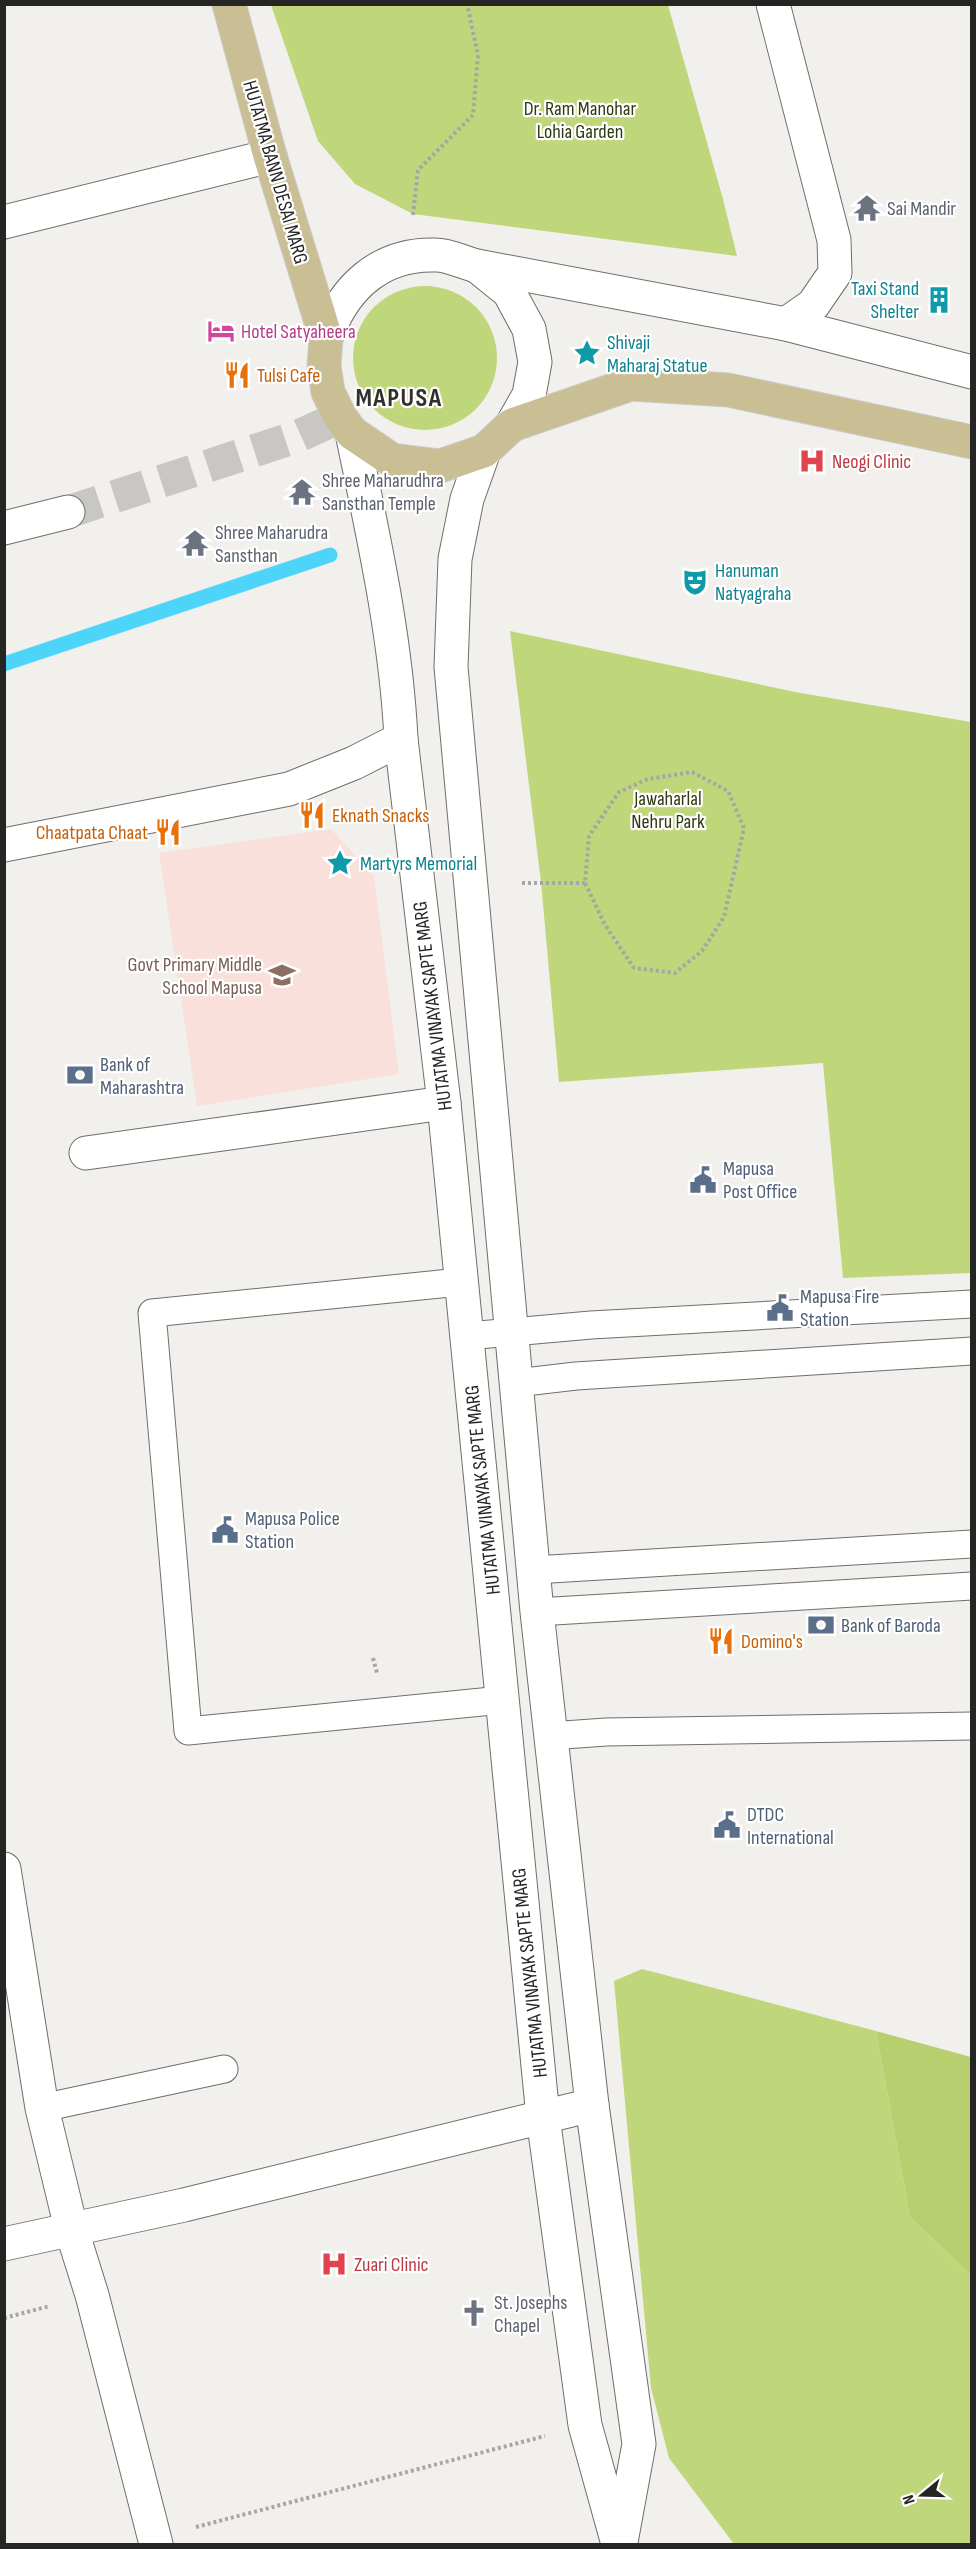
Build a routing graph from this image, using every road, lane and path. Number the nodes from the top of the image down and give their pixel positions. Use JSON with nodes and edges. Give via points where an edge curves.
{"nodes":[{"id":1,"x":229,"y":4,"type":"edge"},
{"id":2,"x":467,"y":4,"type":"edge"},
{"id":3,"x":773,"y":4,"type":"edge"},
{"id":4,"x":270,"y":156,"type":"junction"},
{"id":5,"x":4,"y":222,"type":"edge"},
{"id":6,"x":412,"y":225,"type":"dead end"},
{"id":7,"x":477,"y":266,"type":"junction"},
{"id":8,"x":786,"y":324,"type":"junction"},
{"id":9,"x":326,"y":338,"type":"junction"},
{"id":10,"x":972,"y":372,"type":"edge"},
{"id":11,"x":512,"y":425,"type":"junction"},
{"id":12,"x":352,"y":433,"type":"junction"},
{"id":13,"x":972,"y":442,"type":"edge"},
{"id":14,"x":484,"y":451,"type":"junction"},
{"id":15,"x":68,"y":512,"type":"tunnel mouth"},
{"id":16,"x":4,"y":528,"type":"edge"},
{"id":17,"x":401,"y":739,"type":"junction"},
{"id":18,"x":4,"y":845,"type":"edge"},
{"id":19,"x":522,"y":883,"type":"dead end"},
{"id":20,"x":585,"y":883,"type":"junction"},
{"id":21,"x":444,"y":1102,"type":"junction"},
{"id":22,"x":86,"y":1153,"type":"dead end"},
{"id":23,"x":460,"y":1282,"type":"junction"},
{"id":24,"x":972,"y":1304,"type":"edge"},
{"id":25,"x":512,"y":1332,"type":"junction"},
{"id":26,"x":467,"y":1336,"type":"junction"},
{"id":27,"x":972,"y":1351,"type":"edge"},
{"id":28,"x":516,"y":1383,"type":"junction"},
{"id":29,"x":972,"y":1544,"type":"edge"},
{"id":30,"x":534,"y":1570,"type":"junction"},
{"id":31,"x":972,"y":1586,"type":"edge"},
{"id":32,"x":537,"y":1612,"type":"junction"},
{"id":33,"x":502,"y":1700,"type":"junction"},
{"id":34,"x":972,"y":1726,"type":"edge"},
{"id":35,"x":550,"y":1736,"type":"junction"},
{"id":36,"x":4,"y":1869,"type":"edge"},
{"id":37,"x":224,"y":2069,"type":"dead end"},
{"id":38,"x":591,"y":2105,"type":"junction"},
{"id":39,"x":42,"y":2108,"type":"junction"},
{"id":40,"x":543,"y":2117,"type":"junction"},
{"id":41,"x":71,"y":2228,"type":"junction"},
{"id":42,"x":4,"y":2244,"type":"edge"},
{"id":43,"x":585,"y":2425,"type":"junction"},
{"id":44,"x":155,"y":2541,"type":"edge"},
{"id":45,"x":619,"y":2544,"type":"edge"}],
"edges":[{"from":1,"to":4,"type":"main road","name":"HUTATMA BANN DESAI MARG"},
{"from":2,"to":6,"type":"path","via":[[478,55],[473,115],[418,170]]},
{"from":3,"to":8,"type":"main road","via":[[835,251],[835,273],[813,305]]},
{"from":4,"to":5,"type":"main road"},
{"from":4,"to":9,"type":"main road","name":"HUTATMA BANN DESAI MARG"},
{"from":7,"to":8,"type":"main road"},
{"from":7,"to":9,"type":"main road","via":[[437,255],[396,260],[359,280],[334,314]]},
{"from":7,"to":11,"type":"main road","via":[[509,292],[529,329],[535,362],[529,395]]},
{"from":8,"to":10,"type":"main road"},
{"from":9,"to":12,"type":"main road","via":[[324,366],[328,392],[339,417]]},
{"from":11,"to":13,"type":"main road","via":[[631,384],[728,390]]},
{"from":11,"to":14,"type":"main road"},
{"from":12,"to":14,"type":"main road","via":[[393,460],[428,465],[440,466]]},
{"from":12,"to":17,"type":"main road","name":"HUTATMA VINAYAK SAPTE MARG","via":[[398,680]]},
{"from":14,"to":25,"type":"main road","name":"HUTATMA VINAYAK SAPTE MARG","via":[[467,499],[455,559],[451,667]]},
{"from":15,"to":16,"type":"main road"},
{"from":17,"to":18,"type":"main road","via":[[289,789]]},
{"from":17,"to":21,"type":"main road","name":"HUTATMA VINAYAK SAPTE MARG"},
{"from":19,"to":20,"type":"path"},
{"from":20,"to":20,"type":"path","via":[[604,925],[634,968],[675,973],[702,951],[724,917],[744,828],[728,791],[692,772],[648,778],[619,792],[589,836]]},
{"from":21,"to":22,"type":"main road"},
{"from":21,"to":23,"type":"main road","name":"HUTATMA VINAYAK SAPTE MARG"},
{"from":23,"to":26,"type":"main road","name":"HUTATMA VINAYAK SAPTE MARG"},
{"from":23,"to":33,"type":"lane","via":[[152,1313],[188,1731]]},
{"from":24,"to":25,"type":"lane"},
{"from":25,"to":26,"type":"lane"},
{"from":25,"to":28,"type":"main road","name":"HUTATMA VINAYAK SAPTE MARG"},
{"from":26,"to":33,"type":"main road","name":"HUTATMA VINAYAK SAPTE MARG"},
{"from":27,"to":28,"type":"lane"},
{"from":28,"to":30,"type":"main road","name":"HUTATMA VINAYAK SAPTE MARG"},
{"from":29,"to":30,"type":"lane"},
{"from":30,"to":32,"type":"main road","name":"HUTATMA VINAYAK SAPTE MARG"},
{"from":31,"to":32,"type":"lane"},
{"from":32,"to":35,"type":"main road","name":"HUTATMA VINAYAK SAPTE MARG"},
{"from":33,"to":40,"type":"main road","name":"HUTATMA VINAYAK SAPTE MARG"},
{"from":34,"to":35,"type":"lane"},
{"from":35,"to":38,"type":"main road","name":"HUTATMA VINAYAK SAPTE MARG"},
{"from":36,"to":39,"type":"main road"},
{"from":37,"to":39,"type":"lane"},
{"from":38,"to":40,"type":"main road"},
{"from":38,"to":45,"type":"main road","name":"HUTATMA VINAYAK SAPTE MARG","via":[[639,2444]]},
{"from":39,"to":41,"type":"main road"},
{"from":40,"to":41,"type":"main road","via":[[184,2205]]},
{"from":40,"to":43,"type":"main road","name":"HUTATMA VINAYAK SAPTE MARG"},
{"from":41,"to":42,"type":"main road"},
{"from":41,"to":44,"type":"main road"},
{"from":43,"to":44,"type":"path"},
{"from":43,"to":45,"type":"main road","name":"HUTATMA VINAYAK SAPTE MARG"}]}
